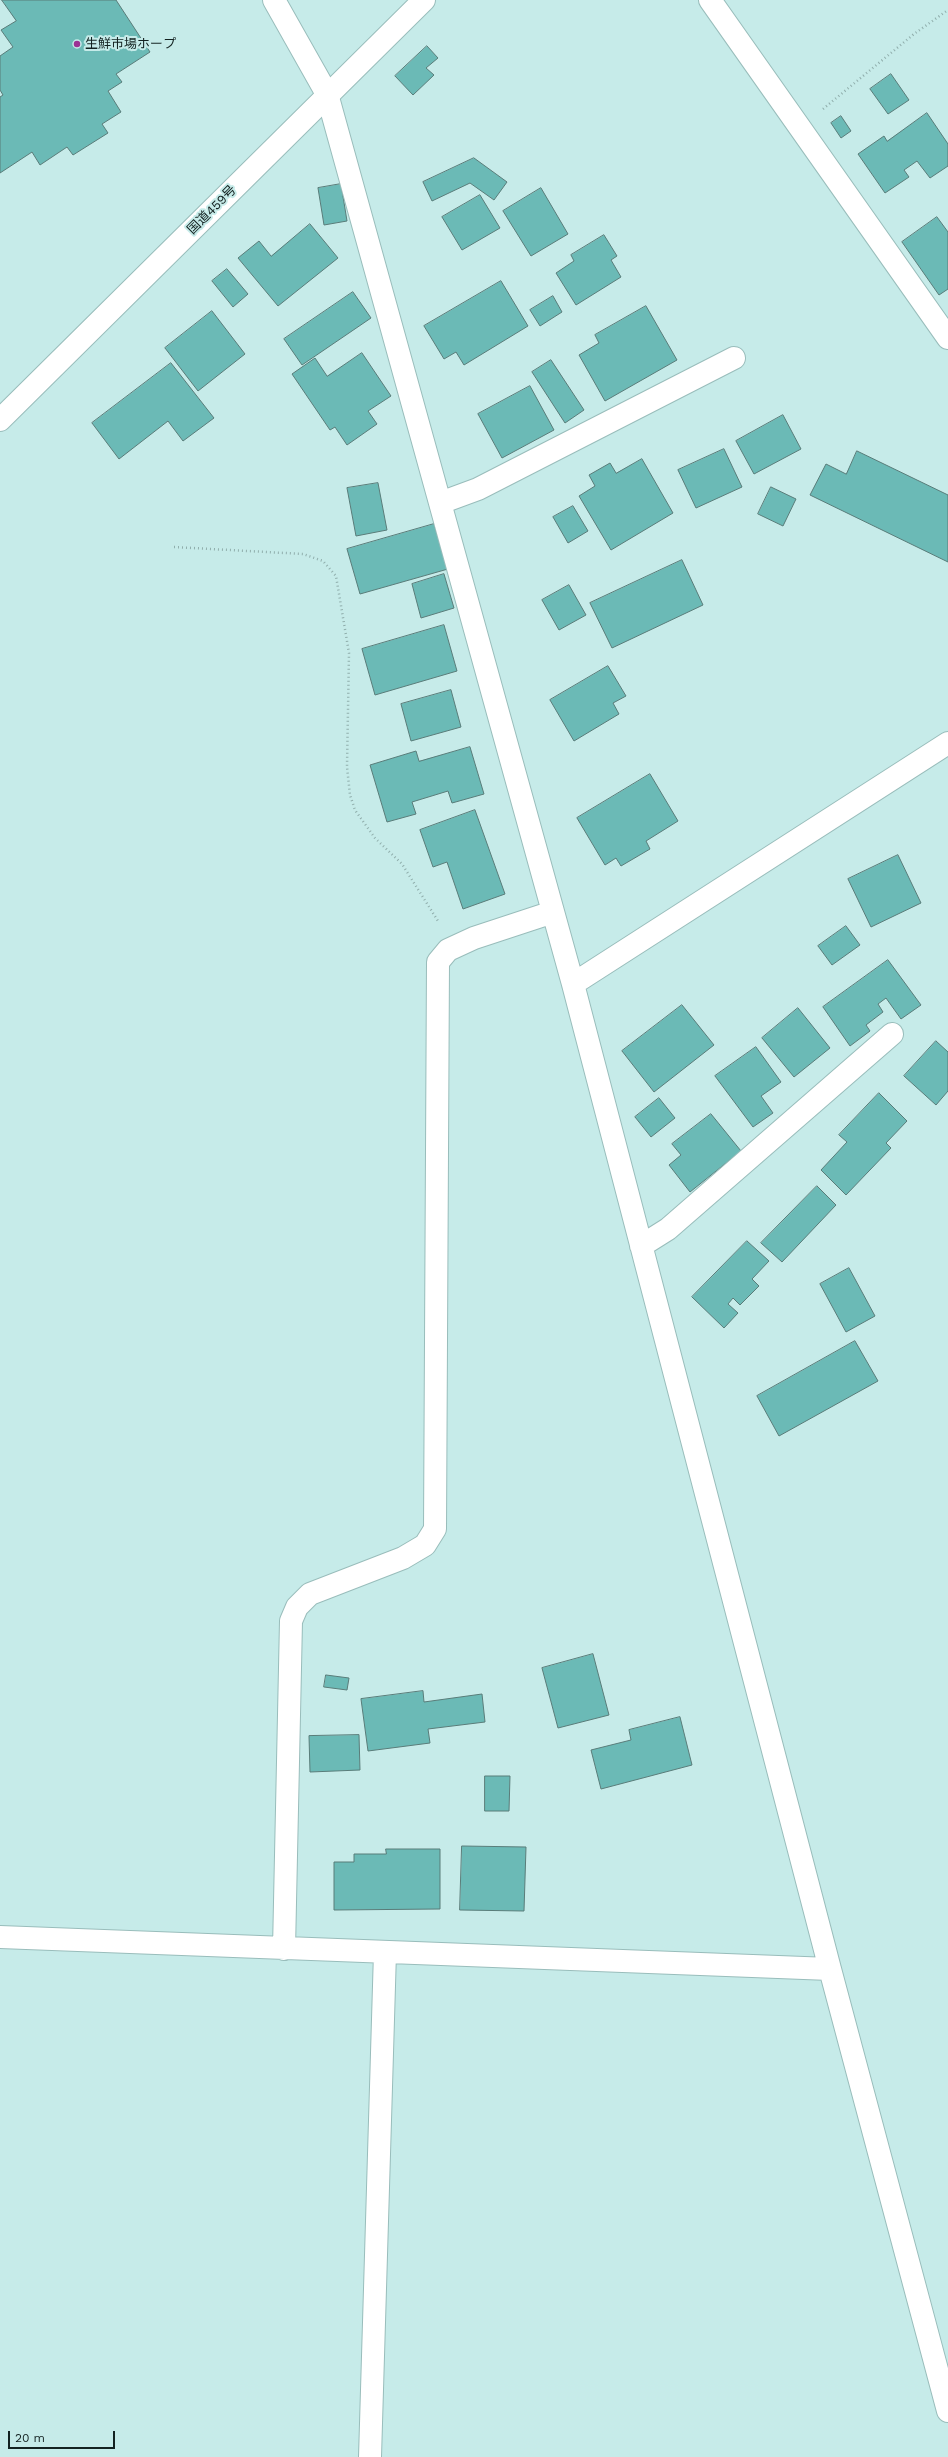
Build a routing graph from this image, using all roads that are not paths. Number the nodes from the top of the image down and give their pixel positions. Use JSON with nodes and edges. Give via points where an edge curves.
{"nodes":[{"id":1,"x":274,"y":0,"type":"edge"},
{"id":2,"x":424,"y":0,"type":"edge"},
{"id":3,"x":710,"y":0,"type":"edge"},
{"id":4,"x":327,"y":94,"type":"junction"},
{"id":5,"x":948,"y":338,"type":"edge"},
{"id":6,"x":734,"y":358,"type":"dead end"},
{"id":7,"x":0,"y":420,"type":"edge"},
{"id":8,"x":440,"y":503,"type":"junction"},
{"id":9,"x":948,"y":743,"type":"edge"},
{"id":10,"x":553,"y":912,"type":"junction"},
{"id":11,"x":573,"y":984,"type":"junction"},
{"id":12,"x":892,"y":1034,"type":"dead end"},
{"id":13,"x":641,"y":1246,"type":"junction"},
{"id":14,"x":0,"y":1937,"type":"edge"},
{"id":15,"x":284,"y":1948,"type":"junction"},
{"id":16,"x":385,"y":1952,"type":"junction"},
{"id":17,"x":830,"y":1969,"type":"junction"},
{"id":18,"x":948,"y":2411,"type":"edge"},
{"id":19,"x":370,"y":2457,"type":"edge"}],
"edges":[{"from":1,"to":4,"type":"main road"},
{"from":2,"to":4,"type":"main road","name":"国道459号"},
{"from":3,"to":5,"type":"main road"},
{"from":4,"to":7,"type":"main road","name":"国道459号"},
{"from":4,"to":8,"type":"main road"},
{"from":6,"to":8,"type":"main road","via":[[478,489]]},
{"from":8,"to":10,"type":"main road"},
{"from":9,"to":11,"type":"main road"},
{"from":10,"to":11,"type":"main road"},
{"from":10,"to":15,"type":"main road","via":[[474,938],[448,950],[438,962],[435,1529],[425,1545],[403,1558],[310,1594],[297,1607],[291,1621]]},
{"from":11,"to":13,"type":"main road"},
{"from":12,"to":13,"type":"main road","via":[[668,1229]]},
{"from":13,"to":17,"type":"main road"},
{"from":14,"to":15,"type":"main road"},
{"from":15,"to":16,"type":"main road"},
{"from":16,"to":17,"type":"main road"},
{"from":16,"to":19,"type":"main road"},
{"from":17,"to":18,"type":"main road"}]}
